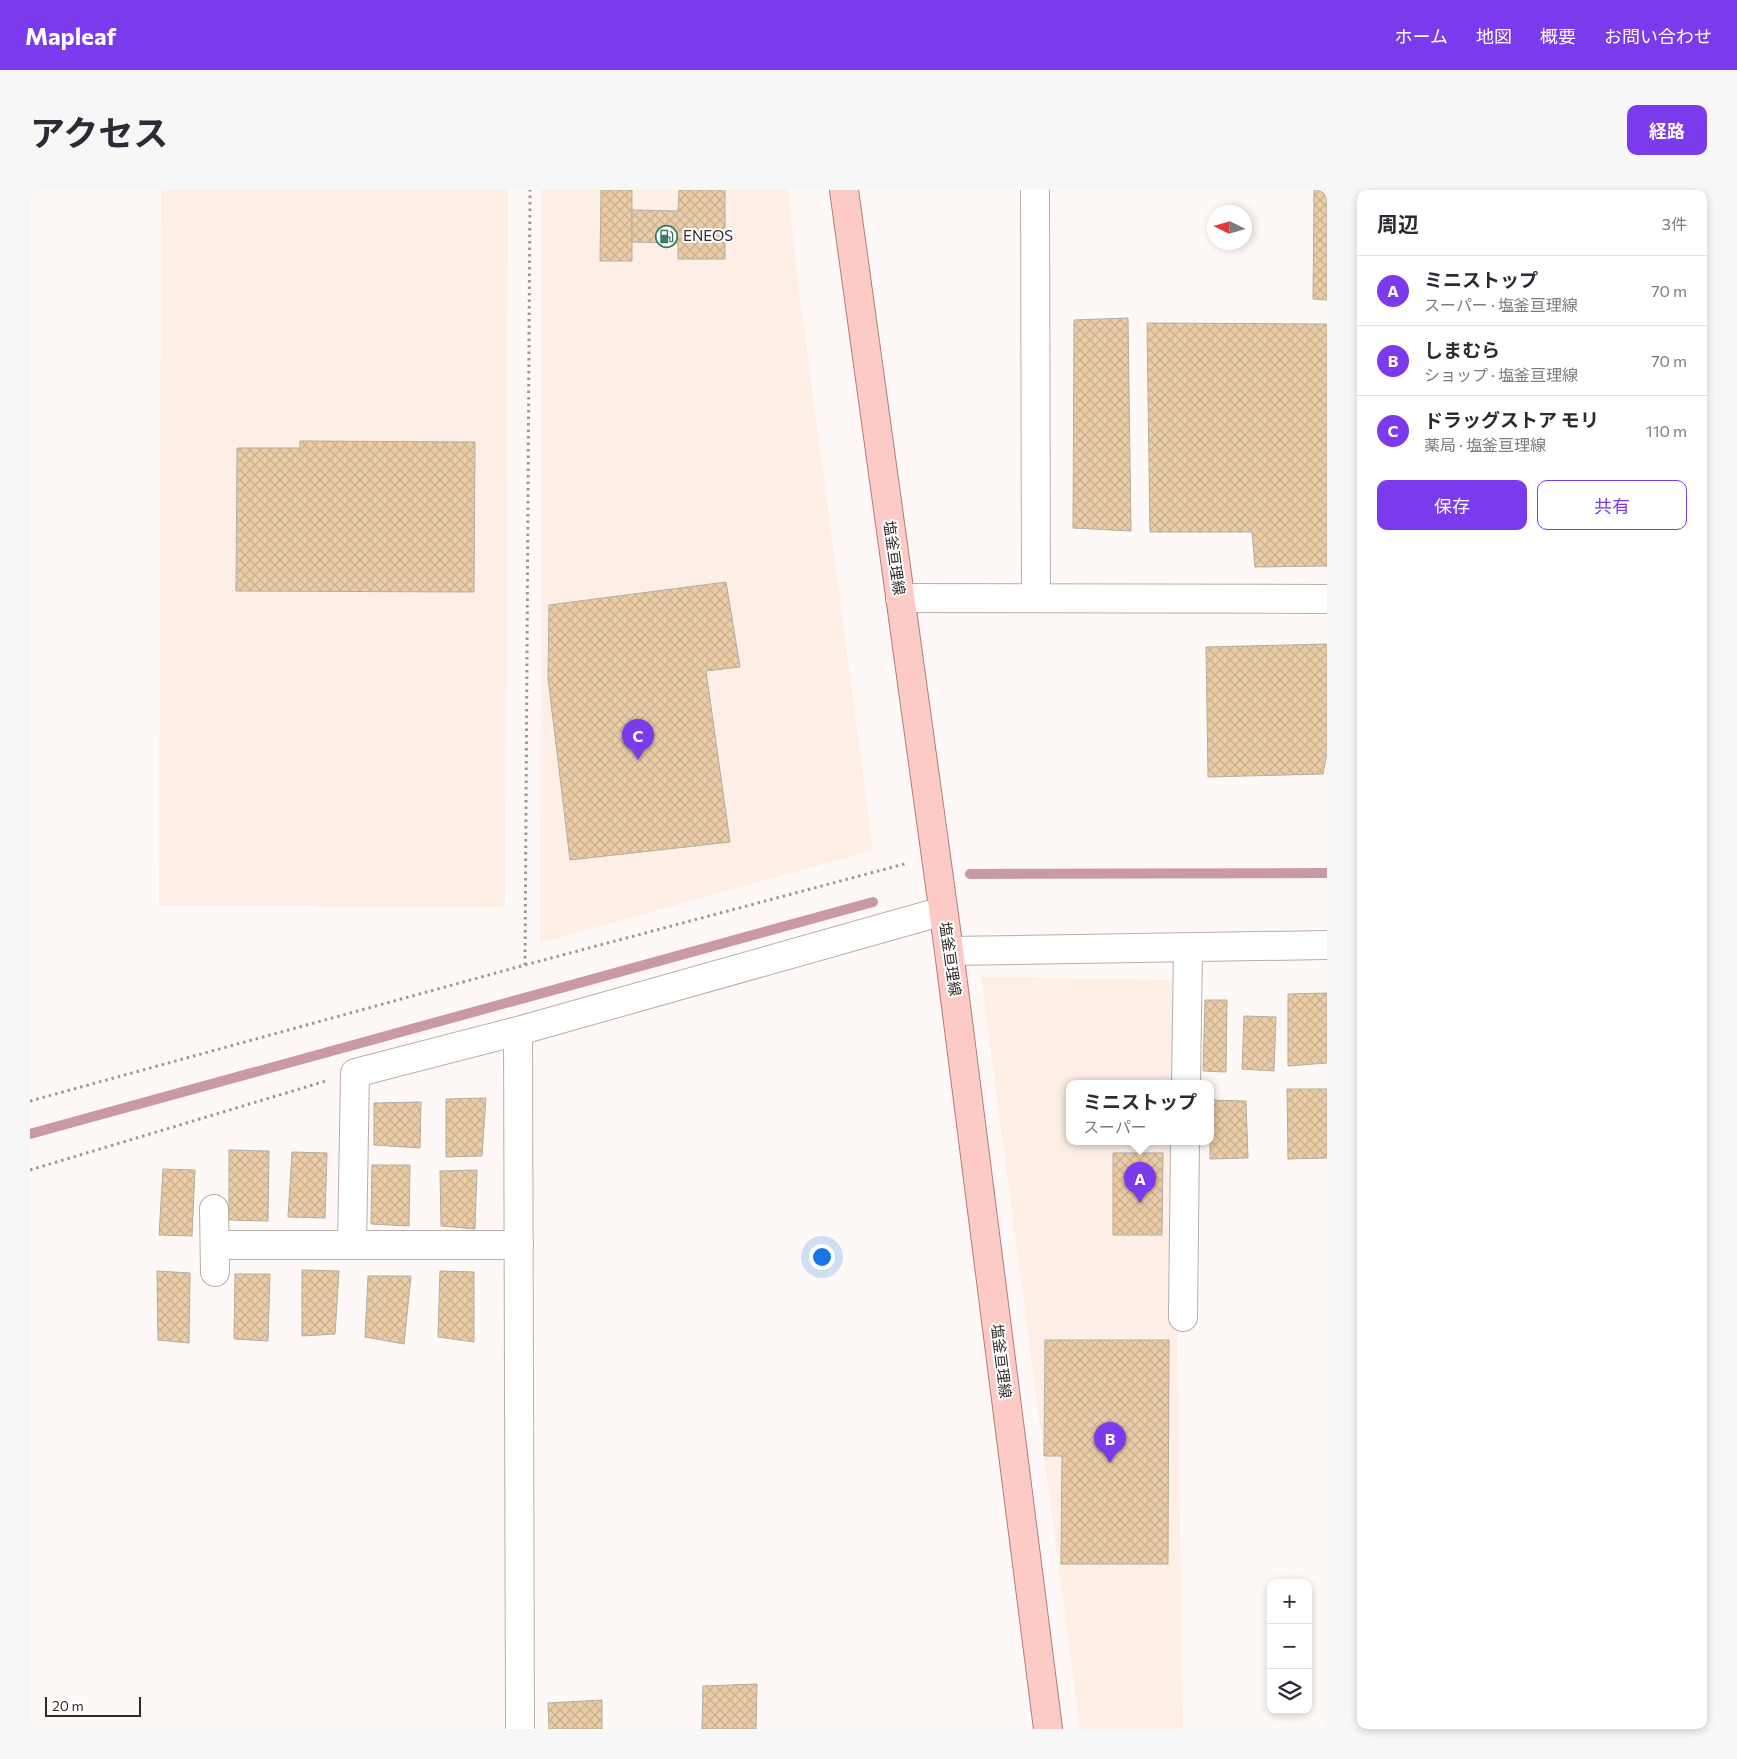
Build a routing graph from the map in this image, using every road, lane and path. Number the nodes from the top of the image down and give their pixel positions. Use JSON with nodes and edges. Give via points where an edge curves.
{"nodes":[{"id":1,"x":530,"y":190,"type":"edge"},
{"id":2,"x":844,"y":190,"type":"edge"},
{"id":3,"x":1035,"y":190,"type":"edge"},
{"id":4,"x":900,"y":598,"type":"junction"},
{"id":5,"x":1036,"y":598,"type":"junction"},
{"id":6,"x":1327,"y":599,"type":"edge"},
{"id":7,"x":935,"y":856,"type":"junction"},
{"id":8,"x":943,"y":911,"type":"junction"},
{"id":9,"x":1327,"y":946,"type":"edge"},
{"id":10,"x":1188,"y":948,"type":"junction"},
{"id":11,"x":949,"y":951,"type":"junction"},
{"id":12,"x":525,"y":965,"type":"junction"},
{"id":13,"x":518,"y":1031,"type":"junction"},
{"id":14,"x":355,"y":1073,"type":"junction"},
{"id":15,"x":1186,"y":1080,"type":"edge"},
{"id":16,"x":30,"y":1101,"type":"edge"},
{"id":17,"x":1185,"y":1145,"type":"edge"},
{"id":18,"x":30,"y":1170,"type":"edge"},
{"id":19,"x":214,"y":1208,"type":"dead end"},
{"id":20,"x":215,"y":1245,"type":"junction"},
{"id":21,"x":352,"y":1245,"type":"junction"},
{"id":22,"x":519,"y":1245,"type":"junction"},
{"id":23,"x":216,"y":1272,"type":"dead end"},
{"id":24,"x":1183,"y":1317,"type":"dead end"},
{"id":25,"x":520,"y":1729,"type":"edge"},
{"id":26,"x":1048,"y":1729,"type":"edge"}],
"edges":[{"from":1,"to":12,"type":"path"},
{"from":2,"to":4,"type":"main road","name":"塩釜亘理線"},
{"from":3,"to":5,"type":"street"},
{"from":4,"to":5,"type":"street"},
{"from":4,"to":7,"type":"main road","name":"塩釜亘理線"},
{"from":5,"to":6,"type":"street"},
{"from":7,"to":8,"type":"main road","name":"塩釜亘理線"},
{"from":7,"to":12,"type":"path"},
{"from":8,"to":11,"type":"main road","name":"塩釜亘理線"},
{"from":8,"to":13,"type":"street"},
{"from":9,"to":10,"type":"street"},
{"from":10,"to":11,"type":"street"},
{"from":10,"to":15,"type":"street"},
{"from":11,"to":26,"type":"main road","name":"塩釜亘理線"},
{"from":12,"to":16,"type":"path"},
{"from":13,"to":14,"type":"street"},
{"from":13,"to":22,"type":"street"},
{"from":14,"to":18,"type":"path"},
{"from":14,"to":21,"type":"street"},
{"from":17,"to":24,"type":"street"},
{"from":19,"to":20,"type":"street"},
{"from":20,"to":21,"type":"street"},
{"from":20,"to":23,"type":"street"},
{"from":21,"to":22,"type":"street"},
{"from":22,"to":25,"type":"street"}]}
